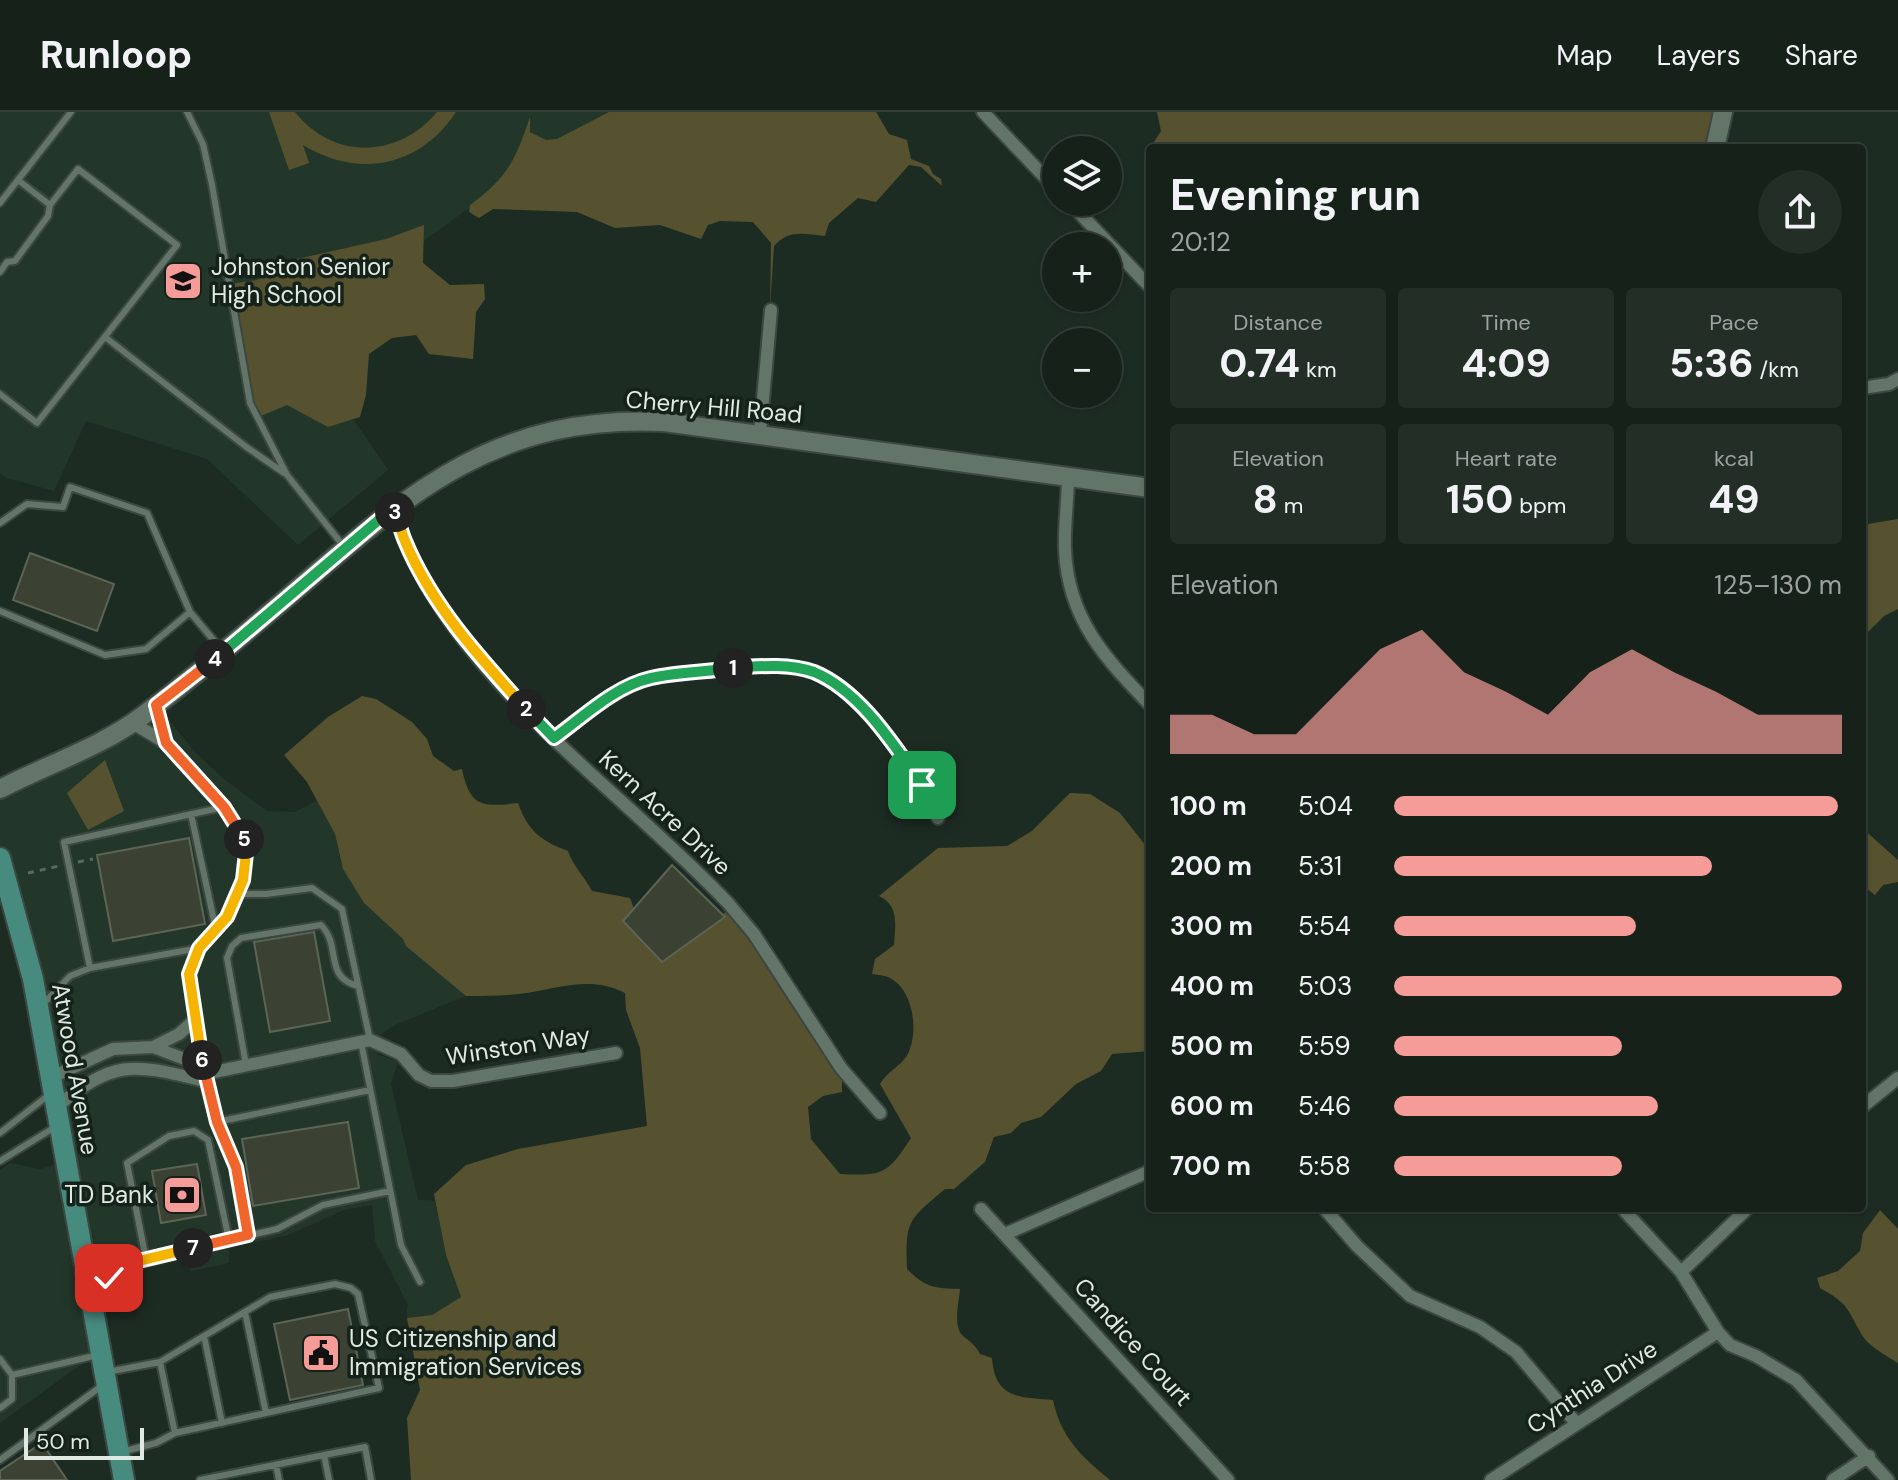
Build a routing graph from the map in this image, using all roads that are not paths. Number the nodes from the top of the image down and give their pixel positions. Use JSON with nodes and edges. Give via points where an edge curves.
{"nodes":[{"id":1,"x":71,"y":112,"type":"edge"},
{"id":2,"x":187,"y":112,"type":"edge"},
{"id":3,"x":983,"y":112,"type":"edge"},
{"id":4,"x":1723,"y":112,"type":"edge"},
{"id":5,"x":1716,"y":144,"type":"edge"},
{"id":6,"x":1042,"y":174,"type":"edge"},
{"id":7,"x":18,"y":180,"type":"junction"},
{"id":8,"x":0,"y":203,"type":"edge"},
{"id":9,"x":50,"y":205,"type":"junction"},
{"id":10,"x":1082,"y":216,"type":"edge"},
{"id":11,"x":0,"y":256,"type":"edge"},
{"id":12,"x":7,"y":262,"type":"junction"},
{"id":13,"x":0,"y":272,"type":"edge"},
{"id":14,"x":1146,"y":283,"type":"edge"},
{"id":15,"x":771,"y":310,"type":"dead end"},
{"id":16,"x":105,"y":337,"type":"junction"},
{"id":17,"x":1898,"y":379,"type":"edge"},
{"id":18,"x":1866,"y":387,"type":"edge"},
{"id":19,"x":0,"y":394,"type":"edge"},
{"id":20,"x":760,"y":433,"type":"junction"},
{"id":21,"x":287,"y":475,"type":"junction"},
{"id":22,"x":1068,"y":475,"type":"junction"},
{"id":23,"x":1146,"y":487,"type":"edge"},
{"id":24,"x":394,"y":507,"type":"junction"},
{"id":25,"x":0,"y":523,"type":"edge"},
{"id":26,"x":345,"y":548,"type":"junction"},
{"id":27,"x":0,"y":611,"type":"edge"},
{"id":28,"x":190,"y":612,"type":"junction"},
{"id":29,"x":224,"y":652,"type":"junction"},
{"id":30,"x":1146,"y":701,"type":"edge"},
{"id":31,"x":156,"y":705,"type":"junction"},
{"id":32,"x":131,"y":722,"type":"junction"},
{"id":33,"x":554,"y":738,"type":"junction"},
{"id":34,"x":166,"y":743,"type":"junction"},
{"id":35,"x":0,"y":789,"type":"edge"},
{"id":36,"x":224,"y":807,"type":"junction"},
{"id":37,"x":191,"y":814,"type":"junction"},
{"id":38,"x":938,"y":818,"type":"dead end"},
{"id":39,"x":0,"y":858,"type":"edge"},
{"id":40,"x":237,"y":894,"type":"junction"},
{"id":41,"x":216,"y":930,"type":"junction"},
{"id":42,"x":199,"y":948,"type":"junction"},
{"id":43,"x":90,"y":968,"type":"junction"},
{"id":44,"x":358,"y":986,"type":"junction"},
{"id":45,"x":39,"y":1009,"type":"junction"},
{"id":46,"x":196,"y":1019,"type":"junction"},
{"id":47,"x":366,"y":1041,"type":"junction"},
{"id":48,"x":153,"y":1047,"type":"junction"},
{"id":49,"x":616,"y":1053,"type":"dead end"},
{"id":50,"x":246,"y":1066,"type":"junction"},
{"id":51,"x":204,"y":1074,"type":"junction"},
{"id":52,"x":1898,"y":1078,"type":"edge"},
{"id":53,"x":370,"y":1090,"type":"junction"},
{"id":54,"x":55,"y":1100,"type":"junction"},
{"id":55,"x":1866,"y":1104,"type":"edge"},
{"id":56,"x":880,"y":1113,"type":"dead end"},
{"id":57,"x":217,"y":1122,"type":"junction"},
{"id":58,"x":0,"y":1133,"type":"edge"},
{"id":59,"x":0,"y":1161,"type":"edge"},
{"id":60,"x":1146,"y":1173,"type":"edge"},
{"id":61,"x":390,"y":1191,"type":"junction"},
{"id":62,"x":981,"y":1209,"type":"dead end"},
{"id":63,"x":1327,"y":1212,"type":"edge"},
{"id":64,"x":1626,"y":1212,"type":"edge"},
{"id":65,"x":1744,"y":1212,"type":"edge"},
{"id":66,"x":1005,"y":1234,"type":"junction"},
{"id":67,"x":248,"y":1235,"type":"junction"},
{"id":68,"x":229,"y":1240,"type":"junction"},
{"id":69,"x":146,"y":1259,"type":"junction"},
{"id":70,"x":1681,"y":1272,"type":"junction"},
{"id":71,"x":420,"y":1282,"type":"dead end"},
{"id":72,"x":90,"y":1299,"type":"junction"},
{"id":73,"x":245,"y":1312,"type":"junction"},
{"id":74,"x":1718,"y":1332,"type":"junction"},
{"id":75,"x":204,"y":1336,"type":"junction"},
{"id":76,"x":0,"y":1359,"type":"edge"},
{"id":77,"x":160,"y":1362,"type":"junction"},
{"id":78,"x":103,"y":1370,"type":"junction"},
{"id":79,"x":12,"y":1375,"type":"junction"},
{"id":80,"x":0,"y":1408,"type":"edge"},
{"id":81,"x":266,"y":1413,"type":"junction"},
{"id":82,"x":222,"y":1423,"type":"junction"},
{"id":83,"x":1577,"y":1424,"type":"junction"},
{"id":84,"x":175,"y":1433,"type":"junction"},
{"id":85,"x":119,"y":1452,"type":"junction"},
{"id":86,"x":324,"y":1455,"type":"junction"},
{"id":87,"x":1869,"y":1456,"type":"junction"},
{"id":88,"x":0,"y":1460,"type":"edge"},
{"id":89,"x":276,"y":1465,"type":"junction"},
{"id":90,"x":124,"y":1480,"type":"edge"},
{"id":91,"x":200,"y":1480,"type":"edge"},
{"id":92,"x":279,"y":1480,"type":"edge"},
{"id":93,"x":329,"y":1480,"type":"edge"},
{"id":94,"x":371,"y":1480,"type":"edge"},
{"id":95,"x":1228,"y":1480,"type":"edge"},
{"id":96,"x":1491,"y":1480,"type":"edge"},
{"id":97,"x":1833,"y":1480,"type":"edge"},
{"id":98,"x":1888,"y":1480,"type":"edge"}],
"edges":[{"from":1,"to":7,"type":"lane"},
{"from":2,"to":21,"type":"lane","via":[[203,144],[212,185],[250,403]]},
{"from":3,"to":6,"type":"street"},
{"from":4,"to":5,"type":"main road"},
{"from":7,"to":8,"type":"lane"},
{"from":7,"to":9,"type":"lane"},
{"from":9,"to":12,"type":"lane","via":[[48,216],[15,261]]},
{"from":9,"to":16,"type":"lane","via":[[78,169],[177,245]]},
{"from":10,"to":14,"type":"street"},
{"from":11,"to":12,"type":"lane"},
{"from":12,"to":13,"type":"lane"},
{"from":15,"to":20,"type":"street"},
{"from":16,"to":19,"type":"lane","via":[[37,423]]},
{"from":16,"to":21,"type":"lane"},
{"from":17,"to":18,"type":"street"},
{"from":20,"to":22,"type":"main road","name":"Cherry Hill Road"},
{"from":20,"to":24,"type":"main road","name":"Cherry Hill Road","via":[[640,420],[568,428],[478,456]]},
{"from":21,"to":26,"type":"lane"},
{"from":22,"to":23,"type":"main road","name":"Cherry Hill Road"},
{"from":22,"to":30,"type":"street","via":[[1065,552],[1074,599],[1096,645]]},
{"from":24,"to":26,"type":"main road","name":"Cherry Hill Road"},
{"from":24,"to":33,"type":"street","name":"Kern Acre Drive","via":[[404,540],[451,621]]},
{"from":25,"to":28,"type":"lane","via":[[27,504],[63,507],[70,487],[147,513]]},
{"from":26,"to":29,"type":"main road","name":"Cherry Hill Road"},
{"from":27,"to":28,"type":"lane","via":[[105,655],[146,649]]},
{"from":28,"to":29,"type":"lane"},
{"from":29,"to":31,"type":"main road","name":"Cherry Hill Road"},
{"from":31,"to":32,"type":"main road","name":"Cherry Hill Road"},
{"from":31,"to":34,"type":"street"},
{"from":32,"to":34,"type":"street"},
{"from":32,"to":35,"type":"main road","name":"Cherry Hill Road"},
{"from":33,"to":38,"type":"street","via":[[649,678],[735,667],[793,667],[814,672],[858,704],[905,760]]},
{"from":33,"to":56,"type":"street","name":"Kern Acre Drive","via":[[728,903],[841,1068]]},
{"from":34,"to":36,"type":"street"},
{"from":36,"to":37,"type":"lane"},
{"from":36,"to":40,"type":"street","via":[[247,844]]},
{"from":37,"to":41,"type":"lane"},
{"from":37,"to":43,"type":"lane","via":[[64,842]]},
{"from":39,"to":45,"type":"main road","name":"Atwood Avenue"},
{"from":40,"to":41,"type":"street"},
{"from":40,"to":44,"type":"lane","via":[[312,888],[342,909]]},
{"from":41,"to":42,"type":"street"},
{"from":42,"to":43,"type":"lane"},
{"from":42,"to":46,"type":"street","via":[[189,974]]},
{"from":43,"to":45,"type":"lane","via":[[70,976]]},
{"from":44,"to":47,"type":"lane"},
{"from":44,"to":50,"type":"lane","via":[[338,975],[328,932],[321,925],[241,938],[227,958]]},
{"from":45,"to":54,"type":"main road","name":"Atwood Avenue"},
{"from":46,"to":48,"type":"street"},
{"from":46,"to":51,"type":"street"},
{"from":47,"to":49,"type":"street","name":"Winston Way","via":[[401,1054],[431,1081]]},
{"from":47,"to":50,"type":"street"},
{"from":47,"to":53,"type":"lane"},
{"from":48,"to":51,"type":"street"},
{"from":48,"to":54,"type":"street","via":[[113,1049]]},
{"from":50,"to":51,"type":"street"},
{"from":51,"to":54,"type":"street","via":[[120,1068]]},
{"from":51,"to":57,"type":"lane"},
{"from":52,"to":55,"type":"street"},
{"from":53,"to":57,"type":"lane"},
{"from":53,"to":61,"type":"lane"},
{"from":54,"to":58,"type":"lane"},
{"from":54,"to":59,"type":"lane"},
{"from":54,"to":72,"type":"main road","name":"Atwood Avenue"},
{"from":57,"to":67,"type":"lane","via":[[236,1167]]},
{"from":60,"to":66,"type":"street"},
{"from":61,"to":67,"type":"lane","via":[[323,1205],[277,1229]]},
{"from":61,"to":71,"type":"lane","via":[[401,1245]]},
{"from":62,"to":66,"type":"street"},
{"from":63,"to":83,"type":"street","via":[[1410,1296],[1480,1327],[1516,1352]]},
{"from":64,"to":70,"type":"street"},
{"from":65,"to":70,"type":"street"},
{"from":66,"to":95,"type":"street","name":"Candice Court"},
{"from":67,"to":68,"type":"lane"},
{"from":68,"to":69,"type":"lane"},
{"from":68,"to":69,"type":"lane","via":[[208,1140],[194,1131],[169,1136],[127,1163]]},
{"from":69,"to":72,"type":"lane","via":[[115,1270]]},
{"from":70,"to":74,"type":"street"},
{"from":72,"to":78,"type":"main road","name":"Atwood Avenue"},
{"from":73,"to":75,"type":"lane"},
{"from":73,"to":81,"type":"lane"},
{"from":73,"to":81,"type":"lane","via":[[270,1297],[343,1285],[358,1294],[379,1388]]},
{"from":74,"to":83,"type":"street","name":"Cynthia Drive"},
{"from":74,"to":87,"type":"street","via":[[1730,1345],[1796,1380]]},
{"from":75,"to":77,"type":"lane"},
{"from":75,"to":82,"type":"lane"},
{"from":76,"to":79,"type":"lane"},
{"from":77,"to":78,"type":"lane"},
{"from":77,"to":84,"type":"lane"},
{"from":78,"to":79,"type":"lane"},
{"from":78,"to":85,"type":"main road","name":"Atwood Avenue"},
{"from":78,"to":88,"type":"lane"},
{"from":79,"to":80,"type":"lane","via":[[12,1399]]},
{"from":81,"to":82,"type":"lane"},
{"from":82,"to":84,"type":"lane"},
{"from":83,"to":96,"type":"street","name":"Cynthia Drive"},
{"from":84,"to":85,"type":"lane"},
{"from":85,"to":90,"type":"main road","name":"Atwood Avenue"},
{"from":86,"to":89,"type":"lane"},
{"from":86,"to":93,"type":"lane"},
{"from":86,"to":94,"type":"lane","via":[[365,1447]]},
{"from":87,"to":97,"type":"street"},
{"from":87,"to":98,"type":"street"},
{"from":89,"to":91,"type":"lane"},
{"from":89,"to":92,"type":"lane"}]}
